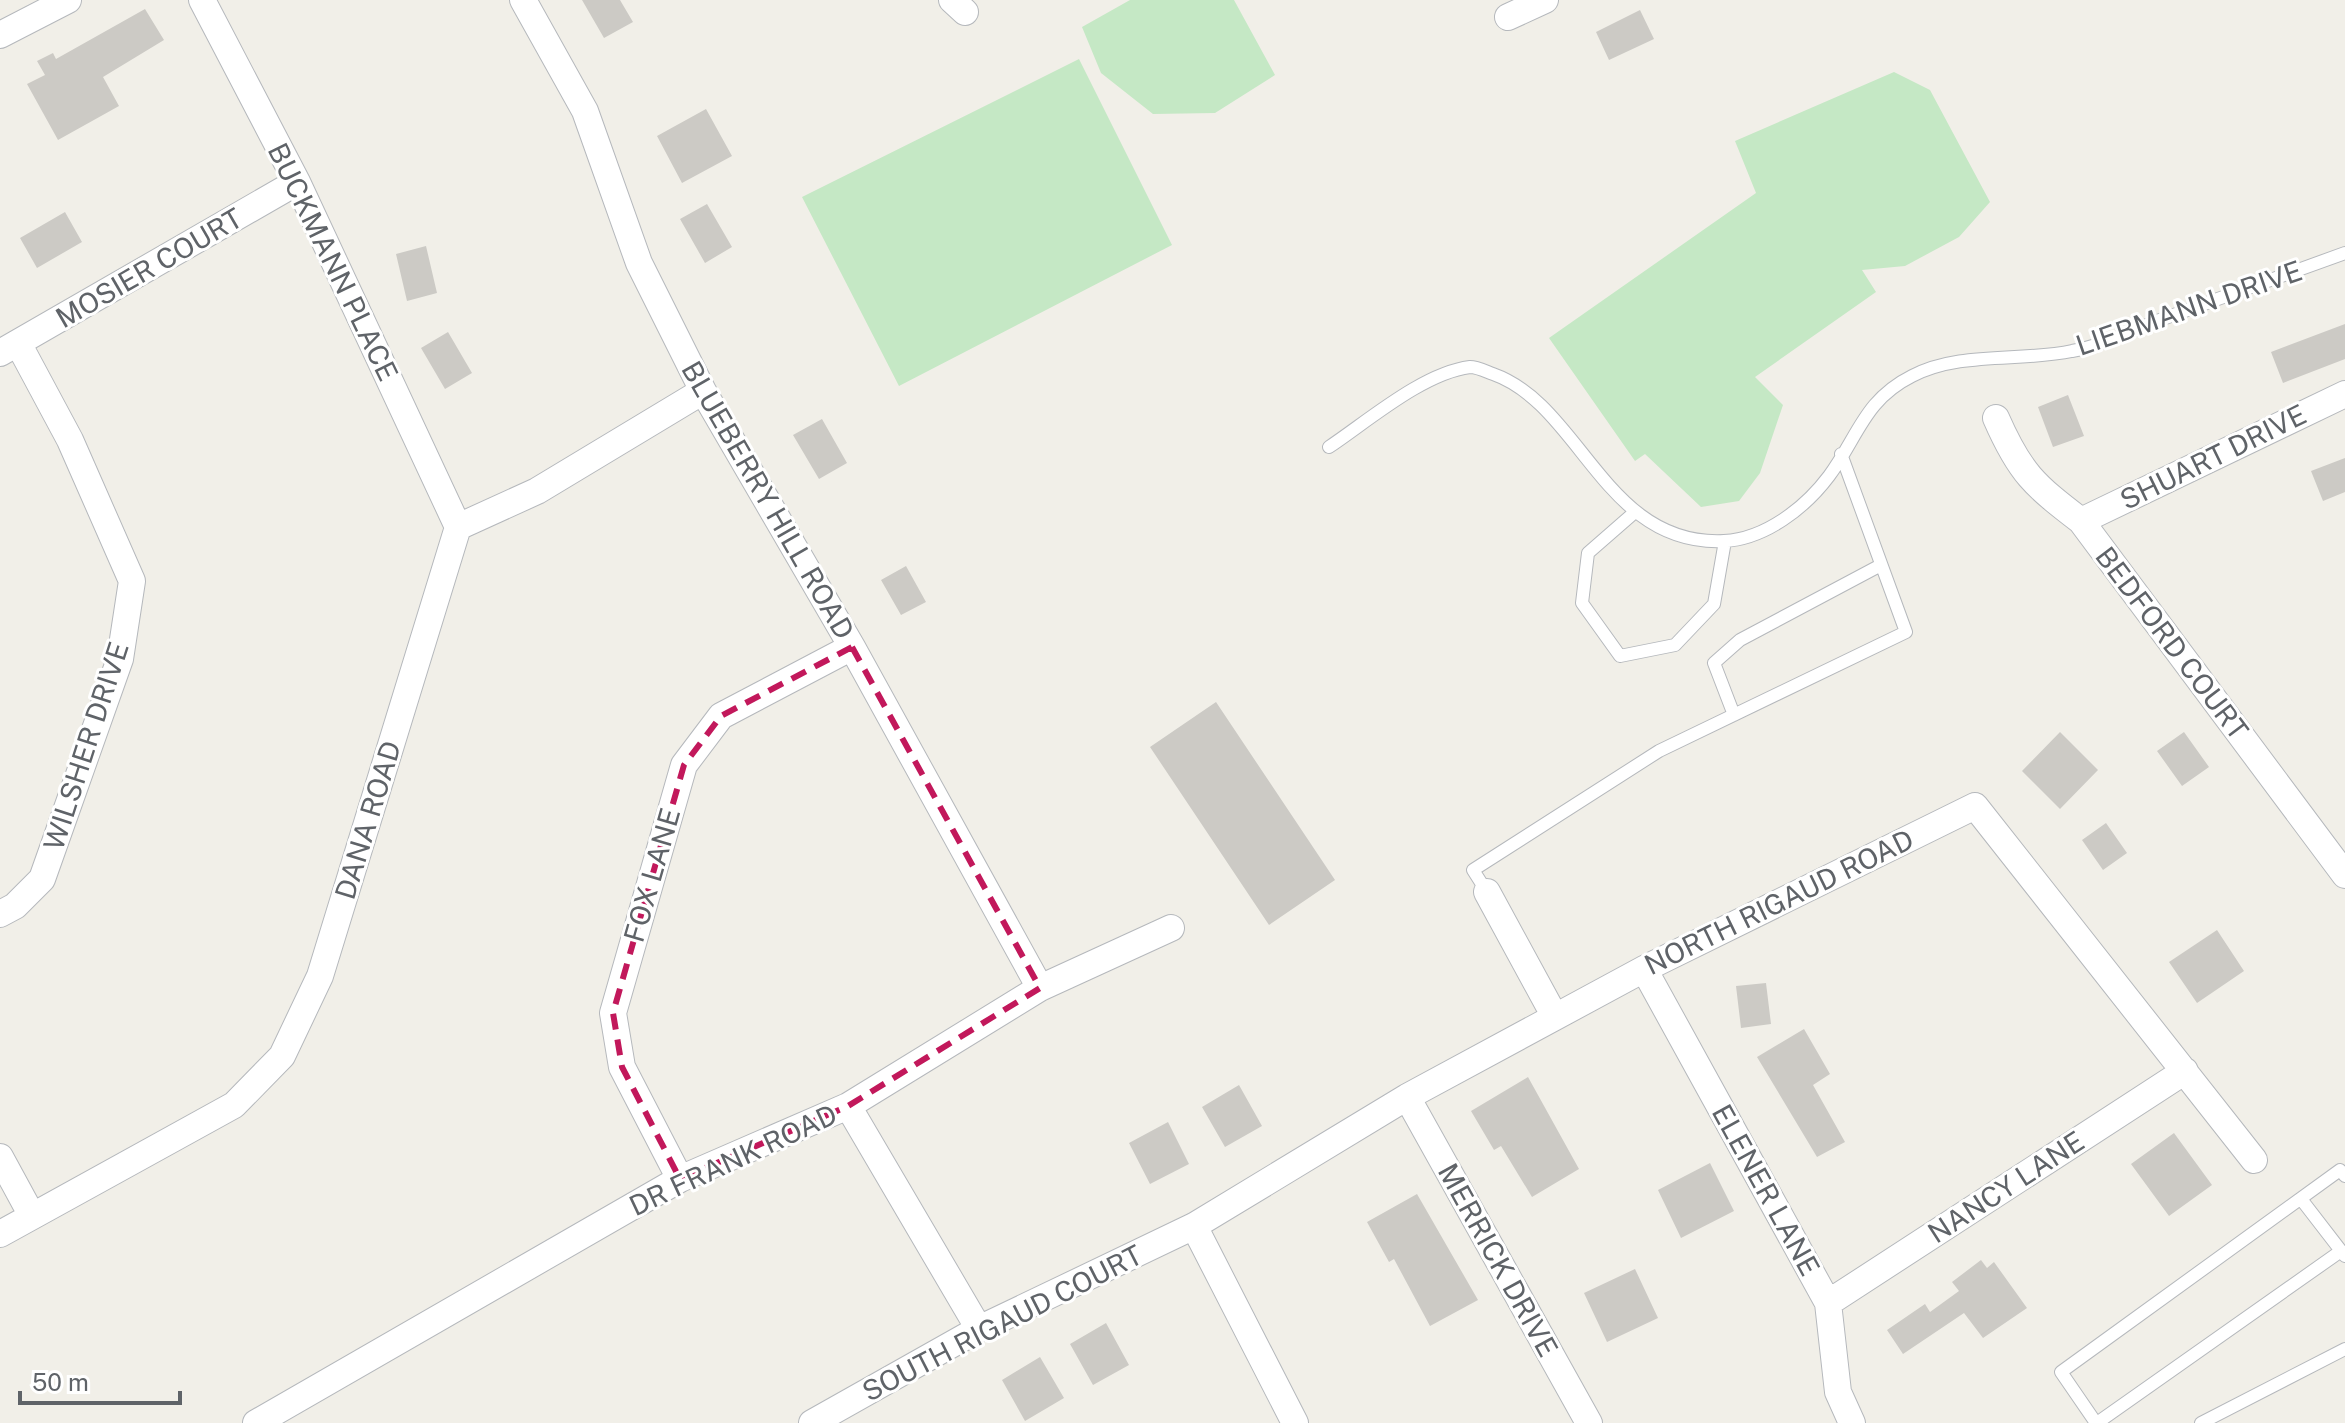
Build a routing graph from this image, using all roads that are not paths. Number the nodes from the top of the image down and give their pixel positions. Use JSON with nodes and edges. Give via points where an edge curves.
{"nodes":[{"id":1,"x":68,"y":0,"type":"edge"},
{"id":2,"x":202,"y":0,"type":"edge"},
{"id":3,"x":523,"y":0,"type":"edge"},
{"id":4,"x":1545,"y":0,"type":"edge"},
{"id":5,"x":1508,"y":17,"type":"dead end"},
{"id":6,"x":0,"y":35,"type":"edge"},
{"id":7,"x":297,"y":182,"type":"junction"},
{"id":8,"x":2345,"y":253,"type":"edge"},
{"id":9,"x":9,"y":348,"type":"edge"},
{"id":10,"x":703,"y":391,"type":"junction"},
{"id":11,"x":2345,"y":394,"type":"edge"},
{"id":12,"x":1996,"y":418,"type":"dead end"},
{"id":13,"x":1329,"y":447,"type":"dead end"},
{"id":14,"x":1841,"y":454,"type":"junction"},
{"id":15,"x":1635,"y":512,"type":"junction"},
{"id":16,"x":2081,"y":521,"type":"junction"},
{"id":17,"x":458,"y":527,"type":"junction"},
{"id":18,"x":1725,"y":541,"type":"junction"},
{"id":19,"x":1881,"y":565,"type":"junction"},
{"id":20,"x":852,"y":647,"type":"junction"},
{"id":21,"x":1734,"y":715,"type":"junction"},
{"id":22,"x":2345,"y":875,"type":"edge"},
{"id":23,"x":1487,"y":892,"type":"joint"},
{"id":24,"x":0,"y":914,"type":"edge"},
{"id":25,"x":1171,"y":928,"type":"dead end"},
{"id":26,"x":1644,"y":969,"type":"junction"},
{"id":27,"x":1040,"y":988,"type":"junction"},
{"id":28,"x":1555,"y":1017,"type":"junction"},
{"id":29,"x":2185,"y":1071,"type":"junction"},
{"id":30,"x":1407,"y":1097,"type":"junction"},
{"id":31,"x":848,"y":1106,"type":"junction"},
{"id":32,"x":0,"y":1157,"type":"edge"},
{"id":33,"x":2254,"y":1160,"type":"dead end"},
{"id":34,"x":2345,"y":1176,"type":"edge"},
{"id":35,"x":680,"y":1179,"type":"junction"},
{"id":36,"x":2301,"y":1199,"type":"junction"},
{"id":37,"x":31,"y":1214,"type":"junction"},
{"id":38,"x":1194,"y":1226,"type":"junction"},
{"id":39,"x":0,"y":1234,"type":"edge"},
{"id":40,"x":2343,"y":1253,"type":"edge"},
{"id":41,"x":1828,"y":1303,"type":"junction"},
{"id":42,"x":979,"y":1329,"type":"junction"},
{"id":43,"x":2345,"y":1349,"type":"edge"},
{"id":44,"x":256,"y":1423,"type":"edge"},
{"id":45,"x":812,"y":1423,"type":"edge"},
{"id":46,"x":1295,"y":1423,"type":"edge"},
{"id":47,"x":1589,"y":1423,"type":"edge"},
{"id":48,"x":1852,"y":1423,"type":"edge"},
{"id":49,"x":2096,"y":1423,"type":"edge"},
{"id":50,"x":2201,"y":1423,"type":"edge"}],
"edges":[{"from":1,"to":6,"type":"street"},
{"from":2,"to":7,"type":"street","name":"BUCKMANN PLACE"},
{"from":3,"to":10,"type":"street","name":"BLUEBERRY HILL ROAD","via":[[585,111],[639,263]]},
{"from":4,"to":5,"type":"street"},
{"from":7,"to":9,"type":"street","name":"MOSIER COURT"},
{"from":7,"to":17,"type":"street","name":"BUCKMANN PLACE"},
{"from":8,"to":14,"type":"lane","name":"LIEBMANN DRIVE","via":[[2074,351],[1937,365],[1889,390],[1863,415]]},
{"from":9,"to":24,"type":"street","name":"WILSHER DRIVE","via":[[70,440],[132,581],[120,659],[42,879]]},
{"from":10,"to":17,"type":"street","via":[[537,491]]},
{"from":10,"to":20,"type":"street","name":"BLUEBERRY HILL ROAD"},
{"from":11,"to":16,"type":"street","name":"SHUART DRIVE"},
{"from":12,"to":16,"type":"street","name":"BEDFORD COURT","via":[[2013,458],[2033,484]]},
{"from":13,"to":15,"type":"lane","name":"LIEBMANN DRIVE","via":[[1434,377],[1473,367],[1511,380]]},
{"from":14,"to":18,"type":"lane","name":"LIEBMANN DRIVE","via":[[1829,476],[1799,508],[1771,527]]},
{"from":14,"to":19,"type":"lane"},
{"from":15,"to":18,"type":"lane","name":"LIEBMANN DRIVE","via":[[1681,535]]},
{"from":15,"to":18,"type":"lane","via":[[1588,553],[1582,603],[1620,656],[1675,645],[1714,604]]},
{"from":16,"to":22,"type":"street","name":"BEDFORD COURT"},
{"from":17,"to":37,"type":"street","name":"DANA ROAD","via":[[320,976],[282,1056],[234,1105]]},
{"from":19,"to":21,"type":"lane","via":[[1740,640],[1714,663]]},
{"from":19,"to":21,"type":"lane","via":[[1906,632]]},
{"from":20,"to":27,"type":"street","name":"BLUEBERRY HILL ROAD"},
{"from":20,"to":35,"type":"street","name":"FOX LANE","via":[[721,716],[684,765],[613,1013],[622,1067]]},
{"from":21,"to":23,"type":"lane","via":[[1659,751],[1473,870]]},
{"from":23,"to":28,"type":"street"},
{"from":25,"to":27,"type":"street","name":"DR FRANK ROAD"},
{"from":26,"to":28,"type":"street","name":"NORTH RIGAUD ROAD"},
{"from":26,"to":29,"type":"street","name":"NORTH RIGAUD ROAD","via":[[1975,806]]},
{"from":26,"to":41,"type":"street","name":"ELENER LANE"},
{"from":27,"to":31,"type":"street","name":"DR FRANK ROAD"},
{"from":28,"to":30,"type":"street","name":"NORTH RIGAUD ROAD"},
{"from":29,"to":33,"type":"street","name":"NORTH RIGAUD ROAD"},
{"from":29,"to":41,"type":"street","name":"NANCY LANE"},
{"from":30,"to":38,"type":"street","name":"NORTH RIGAUD ROAD"},
{"from":30,"to":47,"type":"street","name":"MERRICK DRIVE"},
{"from":31,"to":35,"type":"street","name":"DR FRANK ROAD"},
{"from":31,"to":42,"type":"street"},
{"from":32,"to":37,"type":"street"},
{"from":34,"to":36,"type":"lane","via":[[2340,1170]]},
{"from":35,"to":44,"type":"street","name":"DR FRANK ROAD"},
{"from":36,"to":40,"type":"lane"},
{"from":36,"to":49,"type":"lane","via":[[2061,1372]]},
{"from":37,"to":39,"type":"street","name":"DANA ROAD"},
{"from":38,"to":42,"type":"street","name":"SOUTH RIGAUD COURT"},
{"from":38,"to":46,"type":"street"},
{"from":40,"to":49,"type":"lane"},
{"from":41,"to":48,"type":"street","name":"ELENER LANE","via":[[1838,1392]]},
{"from":42,"to":45,"type":"street","name":"SOUTH RIGAUD COURT"},
{"from":43,"to":50,"type":"lane"}]}
